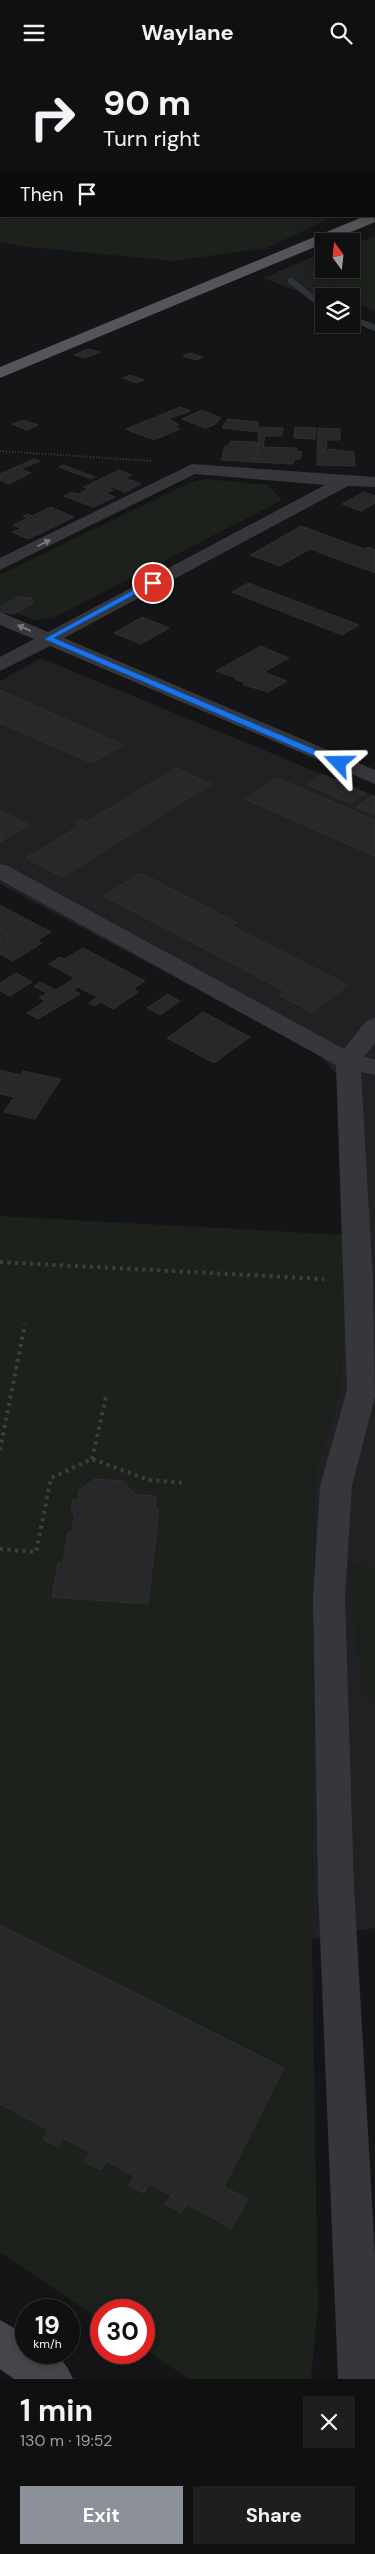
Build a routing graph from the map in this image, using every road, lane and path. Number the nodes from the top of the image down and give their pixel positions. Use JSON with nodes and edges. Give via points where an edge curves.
{"nodes":[{"id":1,"x":375,"y":217,"type":"edge"},
{"id":2,"x":0,"y":373,"type":"edge"},
{"id":3,"x":0,"y":451,"type":"edge"},
{"id":4,"x":192,"y":469,"type":"junction"},
{"id":5,"x":345,"y":481,"type":"junction"},
{"id":6,"x":375,"y":482,"type":"edge"},
{"id":7,"x":0,"y":565,"type":"edge"},
{"id":8,"x":0,"y":618,"type":"edge"},
{"id":9,"x":48,"y":639,"type":"junction"},
{"id":10,"x":0,"y":665,"type":"edge"},
{"id":11,"x":375,"y":778,"type":"edge"},
{"id":12,"x":0,"y":871,"type":"edge"},
{"id":13,"x":375,"y":1026,"type":"edge"},
{"id":14,"x":361,"y":1064,"type":"edge"},
{"id":15,"x":0,"y":1262,"type":"edge"},
{"id":16,"x":359,"y":1281,"type":"junction"},
{"id":17,"x":25,"y":1324,"type":"dead end"},
{"id":18,"x":106,"y":1397,"type":"dead end"},
{"id":19,"x":0,"y":1450,"type":"edge"},
{"id":20,"x":92,"y":1459,"type":"junction"},
{"id":21,"x":186,"y":1483,"type":"dead end"},
{"id":22,"x":0,"y":1549,"type":"edge"},
{"id":23,"x":0,"y":2343,"type":"edge"},
{"id":24,"x":51,"y":2379,"type":"edge"},
{"id":25,"x":360,"y":2379,"type":"edge"}],
"edges":[{"from":1,"to":2,"type":"main road"},
{"from":3,"to":4,"type":"path","via":[[151,461]]},
{"from":4,"to":5,"type":"street"},
{"from":7,"to":4,"type":"street","one_way":true},
{"from":5,"to":6,"type":"street"},
{"from":5,"to":9,"type":"street"},
{"from":9,"to":8,"type":"street","one_way":true},
{"from":9,"to":10,"type":"street"},
{"from":9,"to":11,"type":"street"},
{"from":12,"to":14,"type":"street"},
{"from":13,"to":14,"type":"street"},
{"from":14,"to":16,"type":"street"},
{"from":15,"to":16,"type":"path"},
{"from":16,"to":25,"type":"street","via":[[362,1390],[336,1486],[329,1597],[337,1897]]},
{"from":17,"to":19,"type":"path"},
{"from":18,"to":20,"type":"path"},
{"from":20,"to":21,"type":"path","via":[[149,1480]]},
{"from":20,"to":22,"type":"path","via":[[51,1478],[36,1552]]},
{"from":23,"to":24,"type":"street"}]}
